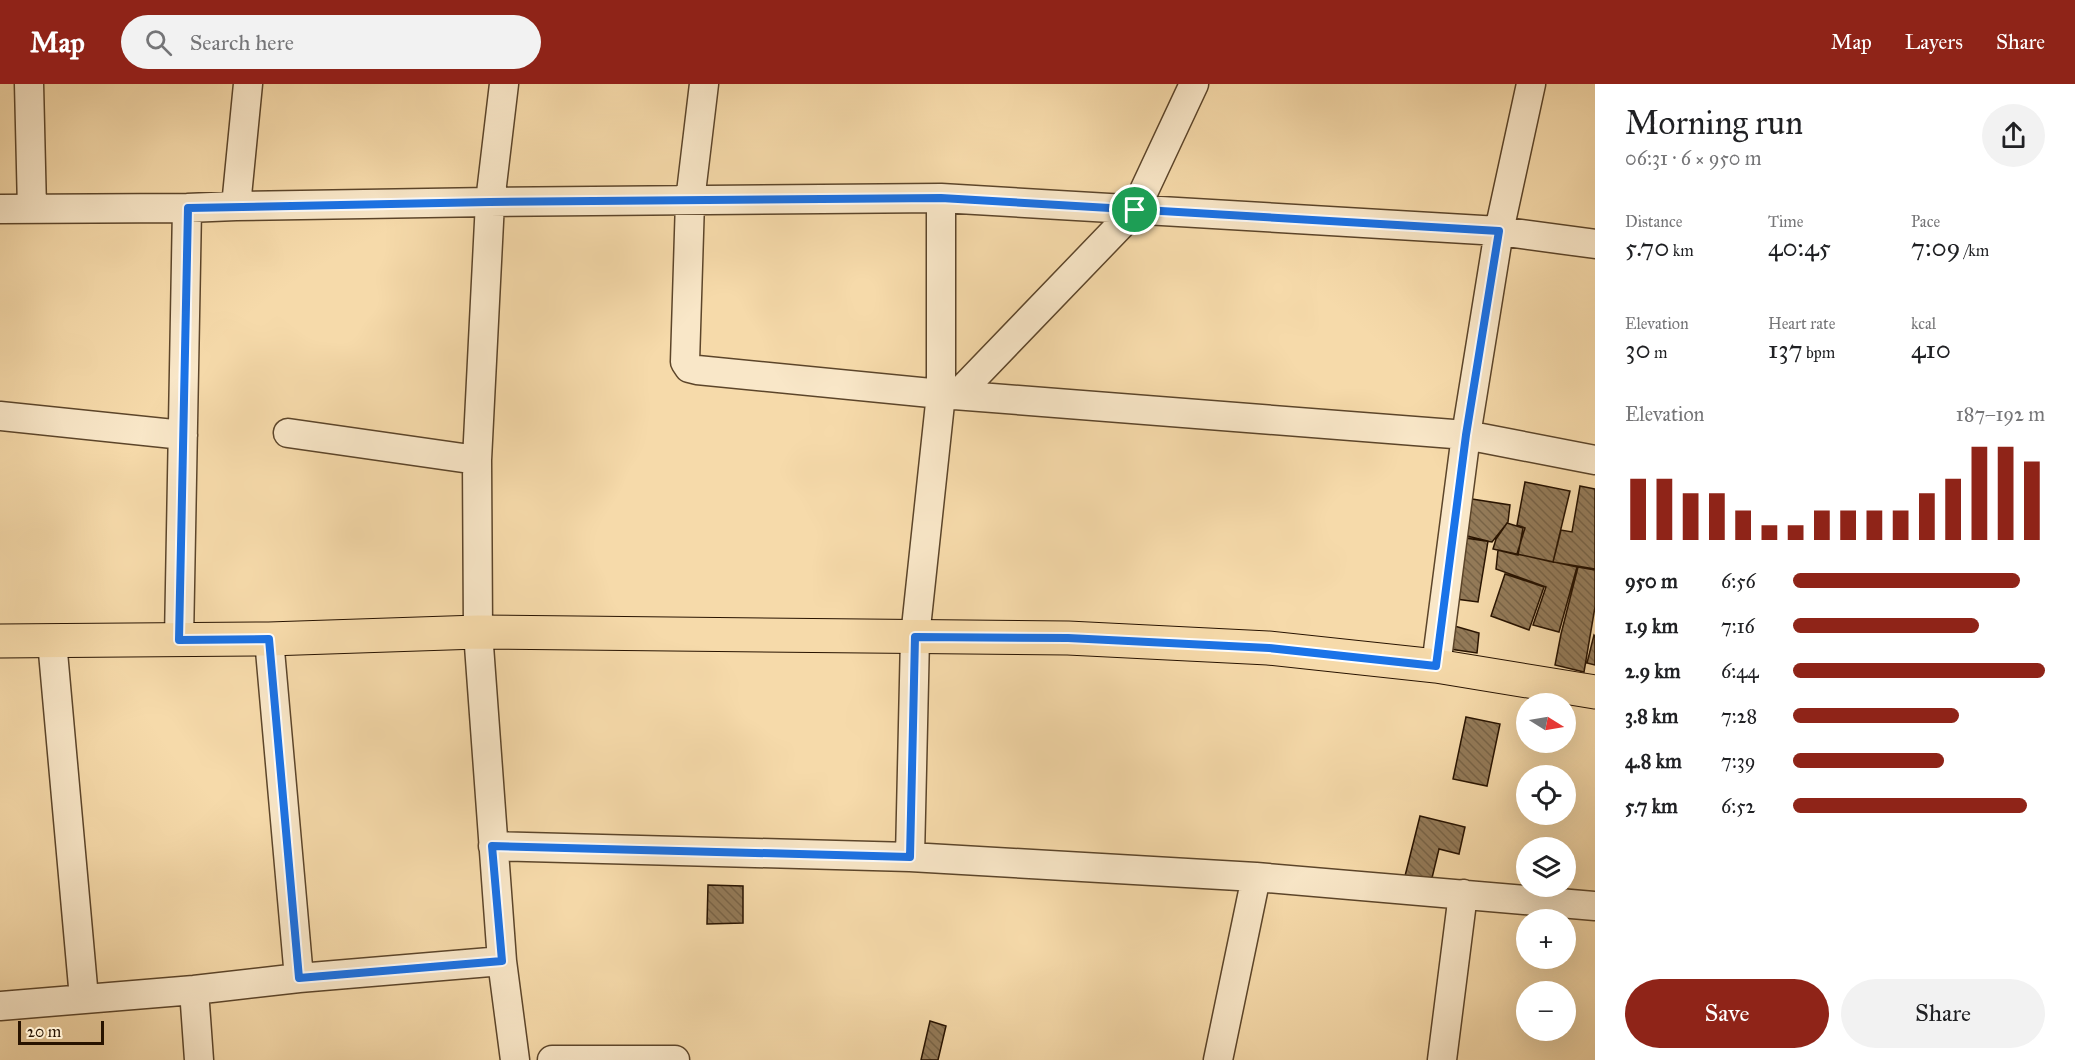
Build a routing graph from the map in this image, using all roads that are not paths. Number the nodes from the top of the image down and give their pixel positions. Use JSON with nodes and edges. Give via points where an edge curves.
{"nodes":[{"id":1,"x":29,"y":84,"type":"edge"},
{"id":2,"x":248,"y":84,"type":"edge"},
{"id":3,"x":504,"y":84,"type":"edge"},
{"id":4,"x":704,"y":84,"type":"edge"},
{"id":5,"x":1194,"y":84,"type":"edge"},
{"id":6,"x":1530,"y":84,"type":"edge"},
{"id":7,"x":941,"y":198,"type":"junction"},
{"id":8,"x":690,"y":201,"type":"junction"},
{"id":9,"x":490,"y":202,"type":"junction"},
{"id":10,"x":236,"y":206,"type":"junction"},
{"id":11,"x":188,"y":208,"type":"junction"},
{"id":12,"x":0,"y":209,"type":"edge"},
{"id":13,"x":32,"y":209,"type":"junction"},
{"id":14,"x":1135,"y":210,"type":"junction"},
{"id":15,"x":1499,"y":231,"type":"junction"},
{"id":16,"x":1595,"y":244,"type":"edge"},
{"id":17,"x":949,"y":395,"type":"junction"},
{"id":18,"x":0,"y":416,"type":"edge"},
{"id":19,"x":288,"y":433,"type":"dead end"},
{"id":20,"x":183,"y":435,"type":"junction"},
{"id":21,"x":1466,"y":435,"type":"junction"},
{"id":22,"x":477,"y":460,"type":"junction"},
{"id":23,"x":1595,"y":460,"type":"edge"},
{"id":24,"x":478,"y":632,"type":"junction"},
{"id":25,"x":915,"y":637,"type":"junction"},
{"id":26,"x":269,"y":639,"type":"junction"},
{"id":27,"x":179,"y":640,"type":"junction"},
{"id":28,"x":0,"y":641,"type":"edge"},
{"id":29,"x":52,"y":641,"type":"junction"},
{"id":30,"x":1436,"y":666,"type":"junction"},
{"id":31,"x":1595,"y":692,"type":"edge"},
{"id":32,"x":492,"y":846,"type":"junction"},
{"id":33,"x":910,"y":857,"type":"junction"},
{"id":34,"x":1256,"y":877,"type":"junction"},
{"id":35,"x":1463,"y":894,"type":"junction"},
{"id":36,"x":1595,"y":906,"type":"edge"},
{"id":37,"x":502,"y":961,"type":"junction"},
{"id":38,"x":299,"y":978,"type":"junction"},
{"id":39,"x":194,"y":990,"type":"junction"},
{"id":40,"x":84,"y":998,"type":"junction"},
{"id":41,"x":0,"y":1006,"type":"edge"},
{"id":42,"x":199,"y":1060,"type":"edge"},
{"id":43,"x":515,"y":1060,"type":"edge"},
{"id":44,"x":552,"y":1060,"type":"edge"},
{"id":45,"x":675,"y":1060,"type":"edge"},
{"id":46,"x":1218,"y":1060,"type":"edge"},
{"id":47,"x":1442,"y":1060,"type":"edge"}],
"edges":[{"from":1,"to":13,"type":"street"},
{"from":2,"to":10,"type":"street"},
{"from":3,"to":9,"type":"street"},
{"from":4,"to":8,"type":"street"},
{"from":5,"to":14,"type":"street"},
{"from":6,"to":15,"type":"street"},
{"from":7,"to":8,"type":"street"},
{"from":7,"to":14,"type":"street"},
{"from":7,"to":17,"type":"street"},
{"from":8,"to":9,"type":"street"},
{"from":8,"to":17,"type":"street","via":[[685,362],[689,368]]},
{"from":9,"to":10,"type":"street"},
{"from":9,"to":22,"type":"street"},
{"from":10,"to":11,"type":"street"},
{"from":11,"to":13,"type":"street"},
{"from":11,"to":20,"type":"street"},
{"from":12,"to":13,"type":"street"},
{"from":14,"to":15,"type":"street"},
{"from":14,"to":17,"type":"street"},
{"from":15,"to":16,"type":"street"},
{"from":15,"to":21,"type":"street"},
{"from":17,"to":21,"type":"street"},
{"from":17,"to":25,"type":"street"},
{"from":18,"to":20,"type":"street"},
{"from":19,"to":22,"type":"street"},
{"from":20,"to":27,"type":"street"},
{"from":21,"to":23,"type":"street"},
{"from":21,"to":30,"type":"street"},
{"from":22,"to":24,"type":"street"},
{"from":24,"to":25,"type":"main road"},
{"from":24,"to":26,"type":"main road"},
{"from":24,"to":32,"type":"street"},
{"from":25,"to":30,"type":"main road","via":[[1068,638],[1269,648]]},
{"from":25,"to":33,"type":"street"},
{"from":26,"to":27,"type":"main road"},
{"from":26,"to":38,"type":"street"},
{"from":27,"to":29,"type":"main road"},
{"from":28,"to":29,"type":"main road"},
{"from":29,"to":40,"type":"street"},
{"from":30,"to":31,"type":"main road"},
{"from":32,"to":33,"type":"street"},
{"from":32,"to":37,"type":"street"},
{"from":33,"to":34,"type":"street"},
{"from":34,"to":35,"type":"street"},
{"from":34,"to":46,"type":"street"},
{"from":35,"to":36,"type":"street"},
{"from":35,"to":47,"type":"street"},
{"from":37,"to":38,"type":"street"},
{"from":37,"to":43,"type":"street"},
{"from":38,"to":39,"type":"street"},
{"from":39,"to":40,"type":"street"},
{"from":39,"to":42,"type":"street"},
{"from":40,"to":41,"type":"street"},
{"from":44,"to":45,"type":"street"}]}
